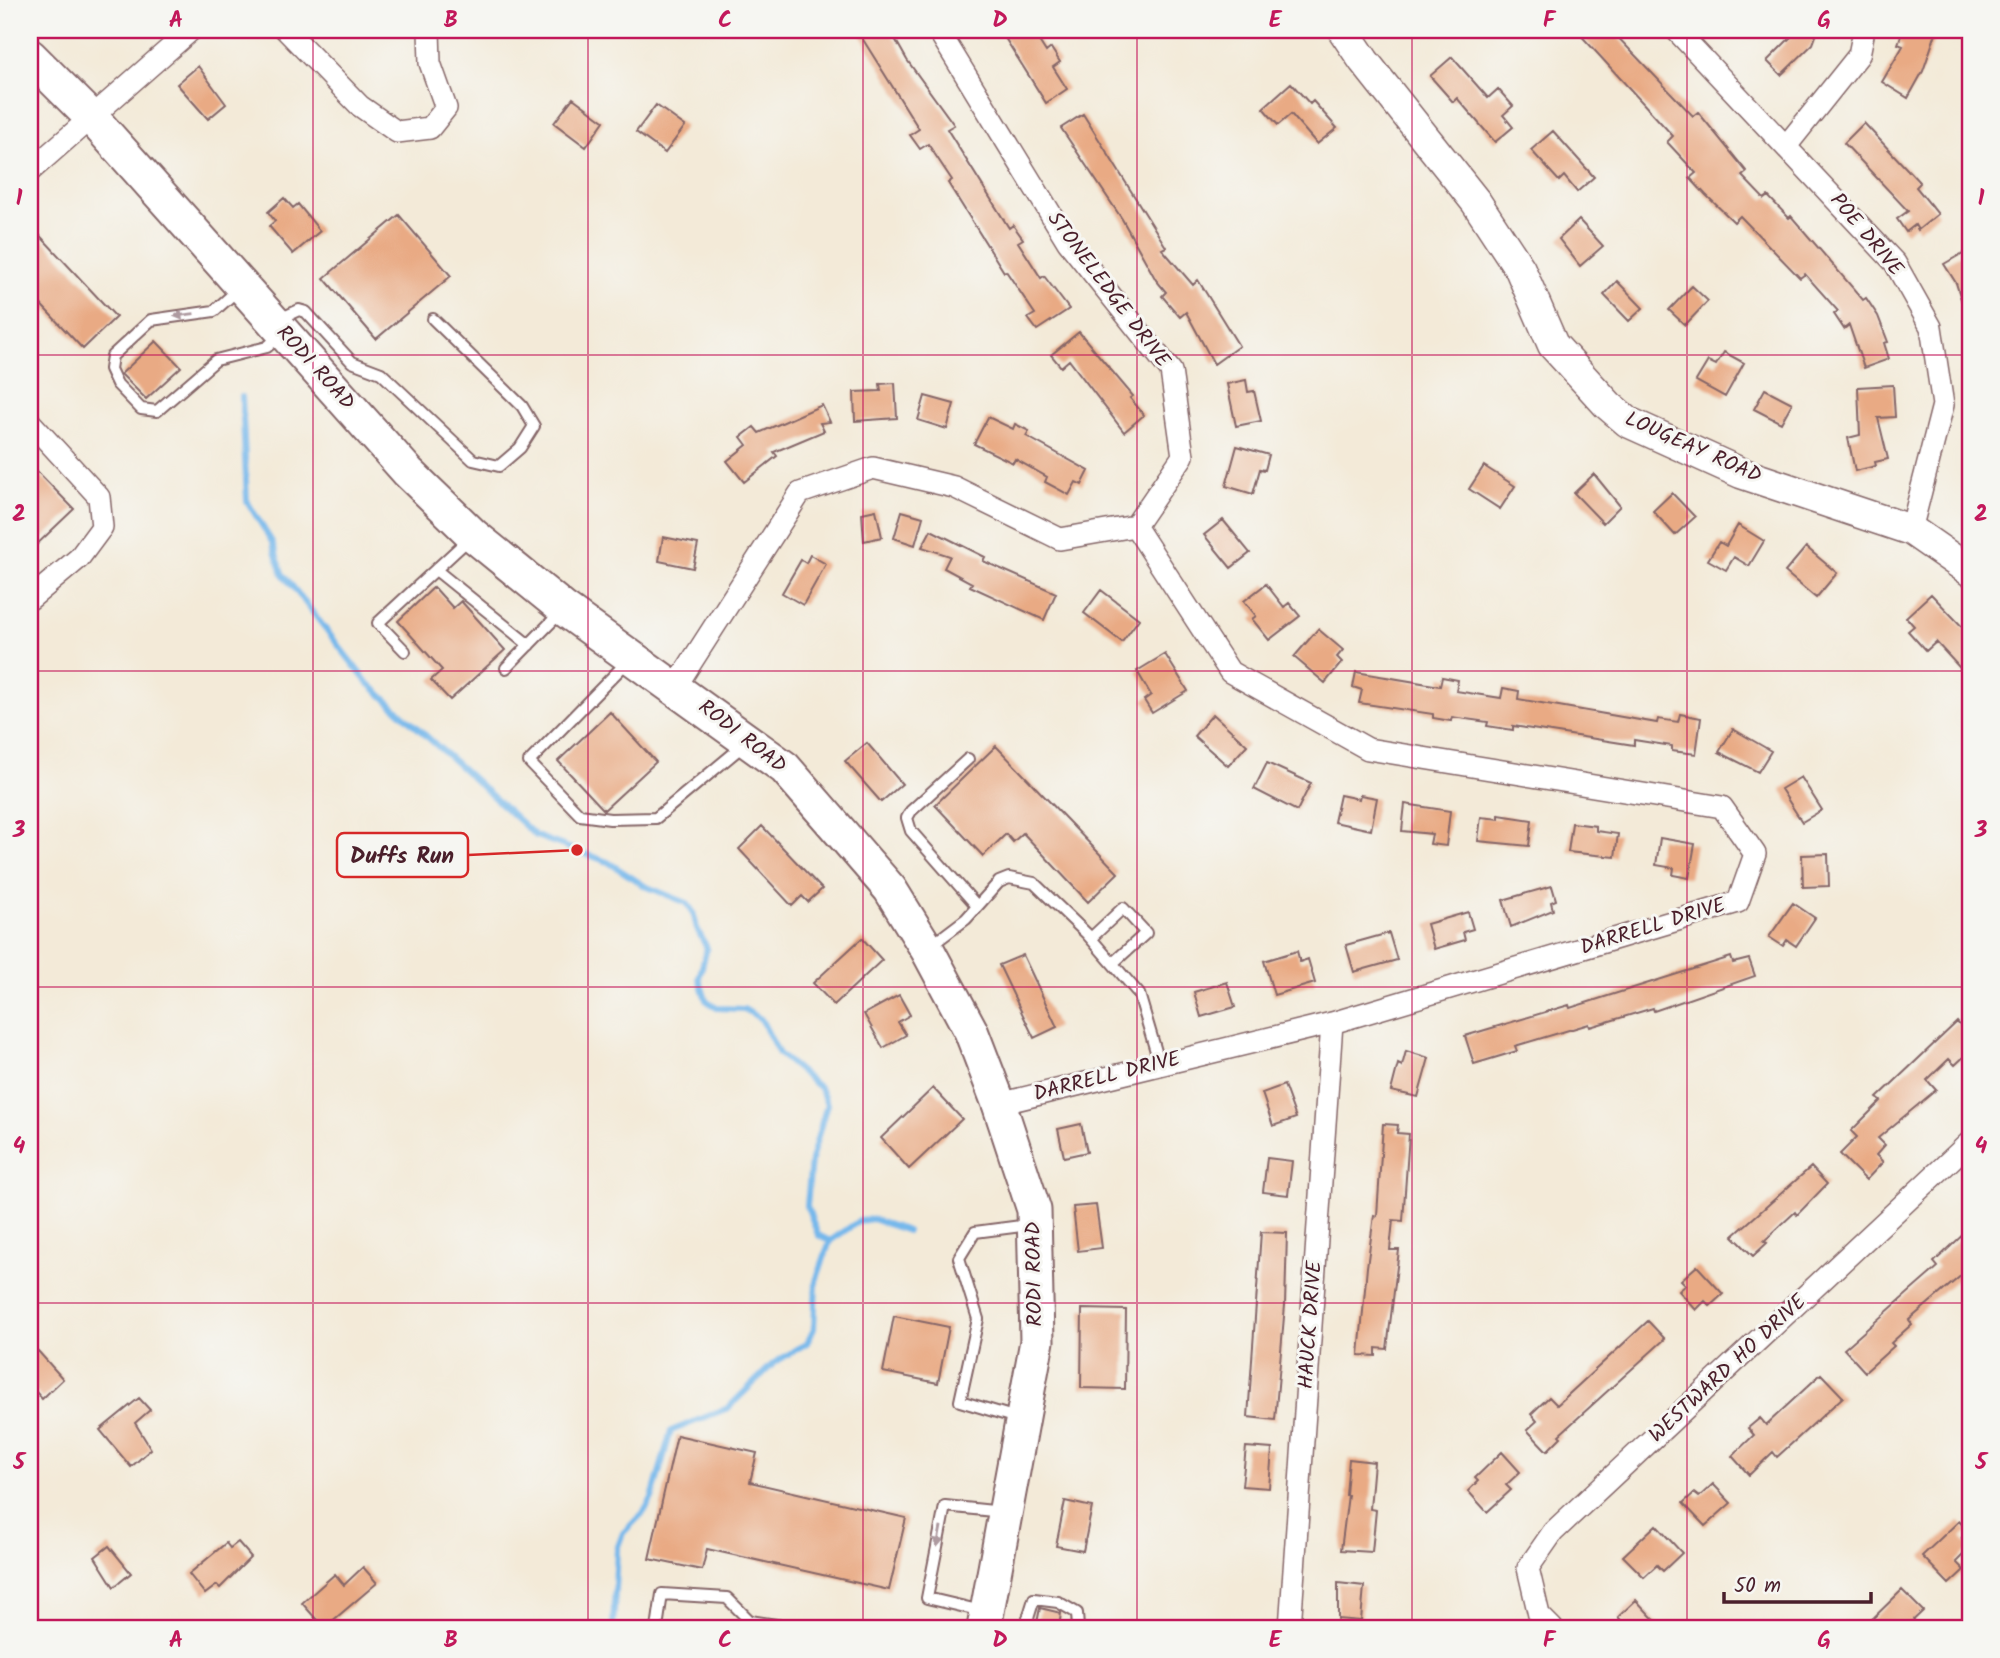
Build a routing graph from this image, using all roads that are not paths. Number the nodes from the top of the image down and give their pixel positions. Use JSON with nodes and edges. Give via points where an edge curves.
{"nodes":[{"id":1,"x":191,"y":30,"type":"edge"},
{"id":2,"x":286,"y":30,"type":"edge"},
{"id":3,"x":429,"y":30,"type":"edge"},
{"id":4,"x":938,"y":30,"type":"edge"},
{"id":5,"x":1343,"y":30,"type":"edge"},
{"id":6,"x":1676,"y":30,"type":"edge"},
{"id":7,"x":1864,"y":30,"type":"edge"},
{"id":8,"x":30,"y":57,"type":"edge"},
{"id":9,"x":92,"y":118,"type":"junction"},
{"id":10,"x":1787,"y":145,"type":"junction"},
{"id":11,"x":30,"y":172,"type":"edge"},
{"id":12,"x":242,"y":286,"type":"junction"},
{"id":13,"x":433,"y":319,"type":"dead end"},
{"id":14,"x":279,"y":327,"type":"junction"},
{"id":15,"x":30,"y":422,"type":"edge"},
{"id":16,"x":1135,"y":526,"type":"junction"},
{"id":17,"x":1911,"y":530,"type":"junction"},
{"id":18,"x":473,"y":535,"type":"junction"},
{"id":19,"x":436,"y":570,"type":"junction"},
{"id":20,"x":1970,"y":571,"type":"edge"},
{"id":21,"x":30,"y":599,"type":"edge"},
{"id":22,"x":564,"y":609,"type":"junction"},
{"id":23,"x":529,"y":645,"type":"junction"},
{"id":24,"x":405,"y":651,"type":"dead end"},
{"id":25,"x":632,"y":657,"type":"junction"},
{"id":26,"x":506,"y":668,"type":"dead end"},
{"id":27,"x":676,"y":686,"type":"junction"},
{"id":28,"x":749,"y":740,"type":"junction"},
{"id":29,"x":968,"y":759,"type":"dead end"},
{"id":30,"x":977,"y":906,"type":"junction"},
{"id":31,"x":1091,"y":938,"type":"junction"},
{"id":32,"x":927,"y":949,"type":"junction"},
{"id":33,"x":1113,"y":963,"type":"junction"},
{"id":34,"x":1332,"y":1023,"type":"junction"},
{"id":35,"x":1160,"y":1065,"type":"junction"},
{"id":36,"x":999,"y":1104,"type":"junction"},
{"id":37,"x":1970,"y":1142,"type":"edge"},
{"id":38,"x":1034,"y":1224,"type":"junction"},
{"id":39,"x":1023,"y":1419,"type":"junction"},
{"id":40,"x":1006,"y":1512,"type":"junction"},
{"id":41,"x":986,"y":1620,"type":"edge"},
{"id":42,"x":1546,"y":1621,"type":"edge"},
{"id":43,"x":657,"y":1628,"type":"edge"},
{"id":44,"x":796,"y":1628,"type":"edge"},
{"id":45,"x":1024,"y":1628,"type":"edge"},
{"id":46,"x":1077,"y":1628,"type":"edge"},
{"id":47,"x":1290,"y":1628,"type":"edge"}],
"edges":[{"from":1,"to":9,"type":"street"},
{"from":2,"to":3,"type":"street","via":[[360,106],[397,132],[430,128],[446,108],[430,63]]},
{"from":4,"to":16,"type":"street","name":"STONELEDGE DRIVE","via":[[1068,242],[1171,371],[1183,456]]},
{"from":5,"to":17,"type":"street","name":"LOUGEAY ROAD","via":[[1476,202],[1520,269],[1553,345],[1608,405],[1628,422],[1741,473]]},
{"from":6,"to":10,"type":"street","name":"POE DRIVE"},
{"from":7,"to":10,"type":"street","via":[[1859,55]]},
{"from":8,"to":9,"type":"main road","name":"RODI ROAD"},
{"from":9,"to":11,"type":"street"},
{"from":9,"to":12,"type":"main road","name":"RODI ROAD"},
{"from":10,"to":17,"type":"street","name":"POE DRIVE","via":[[1895,263],[1931,327],[1943,405]]},
{"from":12,"to":14,"type":"main road","name":"RODI ROAD"},
{"from":12,"to":14,"type":"lane","one_way":true,"via":[[214,312],[151,320],[112,356],[110,369],[117,384],[141,409],[157,411],[215,360],[267,347]]},
{"from":13,"to":14,"type":"lane","via":[[522,406],[534,426],[520,448],[499,466],[473,460],[381,373],[352,362],[306,312],[299,310]]},
{"from":14,"to":18,"type":"main road","name":"RODI ROAD","via":[[408,472]]},
{"from":15,"to":21,"type":"street","via":[[99,497],[102,527],[79,558]]},
{"from":16,"to":27,"type":"street","via":[[1060,539],[954,487],[873,468],[800,493]]},
{"from":16,"to":34,"type":"street","name":"DARRELL DRIVE","via":[[1230,672],[1368,749],[1722,807],[1755,854],[1738,902]]},
{"from":17,"to":20,"type":"street","name":"LOUGEAY ROAD"},
{"from":18,"to":19,"type":"lane"},
{"from":18,"to":22,"type":"main road","name":"RODI ROAD"},
{"from":19,"to":23,"type":"lane"},
{"from":19,"to":24,"type":"lane","via":[[378,623]]},
{"from":22,"to":23,"type":"lane"},
{"from":22,"to":25,"type":"main road","name":"RODI ROAD"},
{"from":23,"to":26,"type":"lane"},
{"from":25,"to":27,"type":"main road","name":"RODI ROAD"},
{"from":25,"to":28,"type":"lane","via":[[529,762],[580,815],[610,820],[656,818]]},
{"from":27,"to":28,"type":"main road","name":"RODI ROAD"},
{"from":28,"to":32,"type":"main road","name":"RODI ROAD","via":[[785,768],[890,889]]},
{"from":29,"to":30,"type":"lane","via":[[907,818],[911,831]]},
{"from":30,"to":31,"type":"lane","via":[[999,882],[1009,878],[1034,883]]},
{"from":30,"to":32,"type":"lane"},
{"from":31,"to":33,"type":"lane"},
{"from":31,"to":33,"type":"lane","via":[[1123,908],[1146,933]]},
{"from":32,"to":36,"type":"main road","name":"RODI ROAD","via":[[971,1031]]},
{"from":33,"to":35,"type":"lane","via":[[1139,994]]},
{"from":34,"to":35,"type":"street","name":"DARRELL DRIVE"},
{"from":34,"to":47,"type":"street","name":"HAUCK DRIVE"},
{"from":35,"to":36,"type":"street","name":"DARRELL DRIVE"},
{"from":36,"to":38,"type":"main road","name":"RODI ROAD","via":[[1034,1210]]},
{"from":37,"to":42,"type":"street","name":"WESTWARD HO DRIVE","via":[[1553,1532],[1528,1568]]},
{"from":38,"to":39,"type":"main road","name":"RODI ROAD","via":[[1037,1341]]},
{"from":38,"to":39,"type":"lane","via":[[975,1232],[959,1258],[978,1319],[960,1401]]},
{"from":39,"to":40,"type":"main road","name":"RODI ROAD"},
{"from":40,"to":41,"type":"main road","name":"RODI ROAD"},
{"from":40,"to":41,"type":"lane","one_way":true,"via":[[945,1506],[927,1598]]},
{"from":43,"to":44,"type":"lane","via":[[662,1594],[727,1598],[750,1621]]},
{"from":45,"to":46,"type":"lane","via":[[1034,1600],[1058,1602],[1077,1613]]}]}
